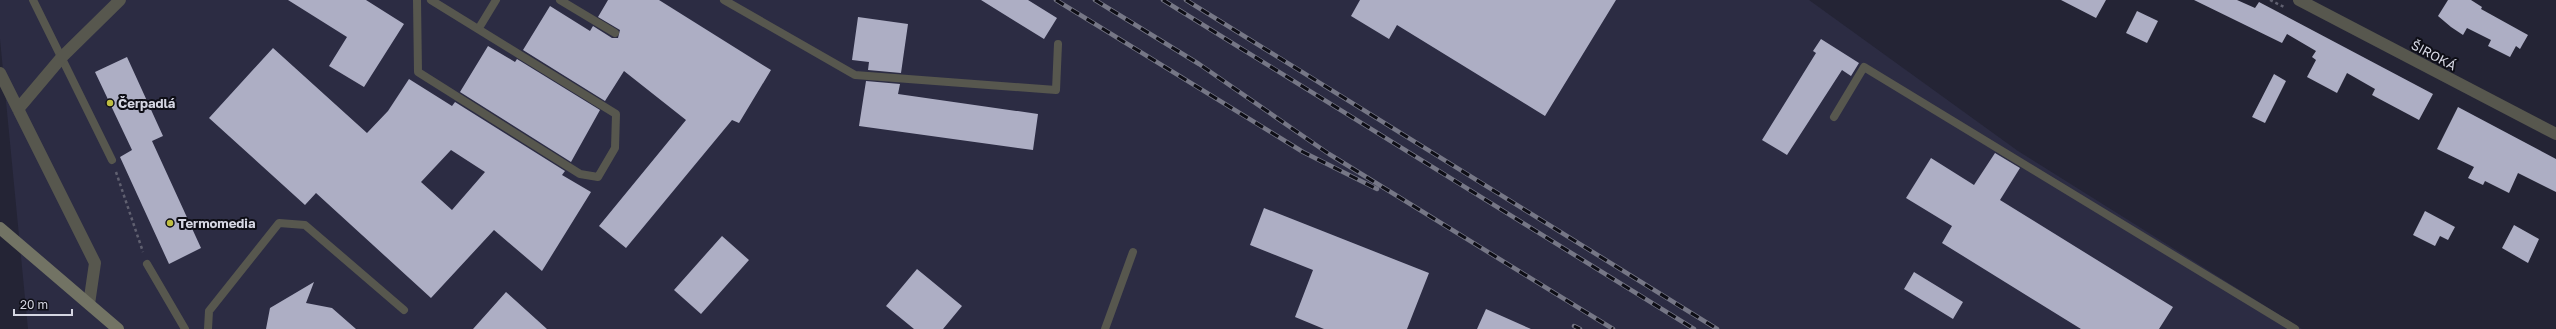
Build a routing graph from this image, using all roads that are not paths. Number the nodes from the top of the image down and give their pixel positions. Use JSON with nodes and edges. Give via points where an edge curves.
{"nodes":[{"id":1,"x":33,"y":0,"type":"edge"},
{"id":2,"x":120,"y":0,"type":"edge"},
{"id":3,"x":417,"y":0,"type":"edge"},
{"id":4,"x":431,"y":0,"type":"edge"},
{"id":5,"x":496,"y":0,"type":"edge"},
{"id":6,"x":560,"y":0,"type":"edge"},
{"id":7,"x":724,"y":0,"type":"edge"},
{"id":8,"x":2299,"y":0,"type":"edge"},
{"id":9,"x":479,"y":28,"type":"junction"},
{"id":10,"x":615,"y":32,"type":"dead end"},
{"id":11,"x":1058,"y":44,"type":"dead end"},
{"id":12,"x":62,"y":57,"type":"junction"},
{"id":13,"x":0,"y":73,"type":"edge"},
{"id":14,"x":18,"y":109,"type":"junction"},
{"id":15,"x":1834,"y":117,"type":"dead end"},
{"id":16,"x":2556,"y":134,"type":"edge"},
{"id":17,"x":112,"y":160,"type":"road end"},
{"id":18,"x":0,"y":228,"type":"edge"},
{"id":19,"x":1133,"y":252,"type":"dead end"},
{"id":20,"x":147,"y":264,"type":"road end"},
{"id":21,"x":89,"y":304,"type":"junction"},
{"id":22,"x":404,"y":310,"type":"dead end"},
{"id":23,"x":118,"y":329,"type":"edge"},
{"id":24,"x":185,"y":329,"type":"edge"},
{"id":25,"x":208,"y":329,"type":"edge"},
{"id":26,"x":1105,"y":329,"type":"edge"},
{"id":27,"x":2295,"y":329,"type":"edge"}],
"edges":[{"from":1,"to":12,"type":"lane"},
{"from":2,"to":12,"type":"street"},
{"from":3,"to":9,"type":"lane","via":[[418,72],[580,174],[598,177],[615,148],[616,114]]},
{"from":4,"to":9,"type":"lane"},
{"from":5,"to":9,"type":"lane"},
{"from":6,"to":10,"type":"lane"},
{"from":7,"to":11,"type":"lane","via":[[855,75],[1056,90]]},
{"from":8,"to":16,"type":"street","name":"ŠIROKÁ"},
{"from":12,"to":14,"type":"street"},
{"from":12,"to":17,"type":"lane"},
{"from":13,"to":14,"type":"street"},
{"from":14,"to":21,"type":"street","via":[[95,263]]},
{"from":15,"to":27,"type":"lane","via":[[1864,67]]},
{"from":18,"to":21,"type":"street"},
{"from":19,"to":26,"type":"lane"},
{"from":20,"to":24,"type":"lane"},
{"from":21,"to":23,"type":"street"},
{"from":22,"to":25,"type":"lane","via":[[306,225],[279,223],[209,311]]}]}
